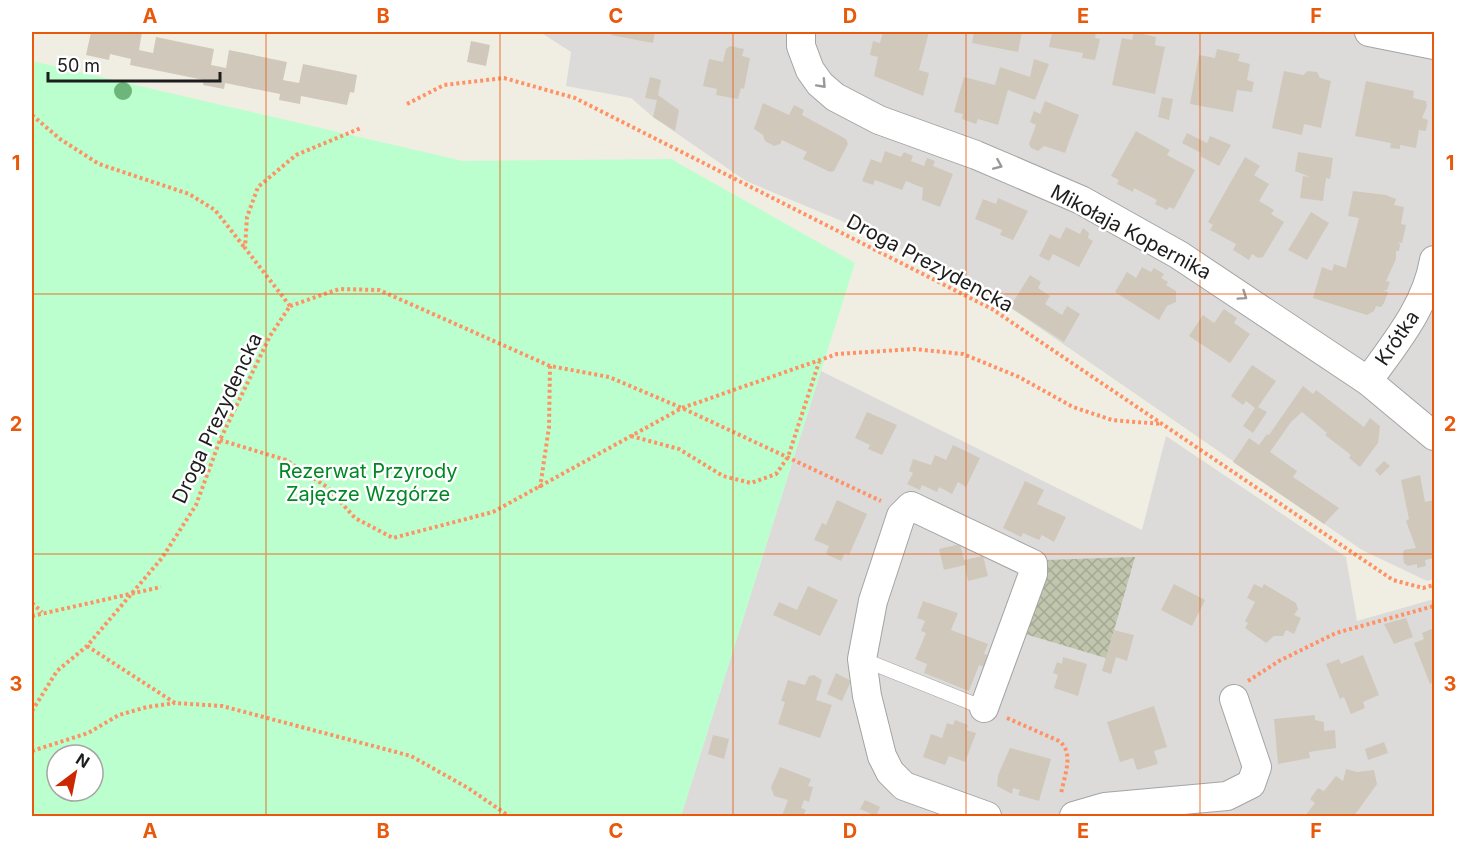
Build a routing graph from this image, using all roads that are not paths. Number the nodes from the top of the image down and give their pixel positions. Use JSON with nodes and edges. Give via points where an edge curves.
{"nodes":[{"id":1,"x":801,"y":32,"type":"edge"},
{"id":2,"x":1369,"y":32,"type":"edge"},
{"id":3,"x":1434,"y":45,"type":"edge"},
{"id":4,"x":1434,"y":260,"type":"edge"},
{"id":5,"x":1368,"y":381,"type":"junction"},
{"id":6,"x":1434,"y":436,"type":"edge"},
{"id":7,"x":862,"y":659,"type":"junction"},
{"id":8,"x":1234,"y":699,"type":"dead end"},
{"id":9,"x":984,"y":708,"type":"joint"},
{"id":10,"x":1067,"y":809,"type":"edge"},
{"id":11,"x":987,"y":816,"type":"edge"}],
"edges":[{"from":1,"to":5,"type":"street","name":"Mikołaja Kopernika","one_way":true,"via":[[810,70],[835,97],[879,120],[976,155],[1081,200],[1209,272]]},
{"from":2,"to":3,"type":"street"},
{"from":4,"to":5,"type":"street","name":"Krótka","via":[[1431,280],[1416,313]]},
{"from":5,"to":6,"type":"street","name":"Mikołaja Kopernika"},
{"from":7,"to":9,"type":"lane"},
{"from":7,"to":9,"type":"street","via":[[873,601],[904,511],[911,506],[917,508],[1033,564],[1033,574]]},
{"from":7,"to":11,"type":"street","via":[[874,728],[890,772],[904,786]]},
{"from":8,"to":10,"type":"street","via":[[1257,767],[1256,776],[1246,788],[1227,796]]}]}
